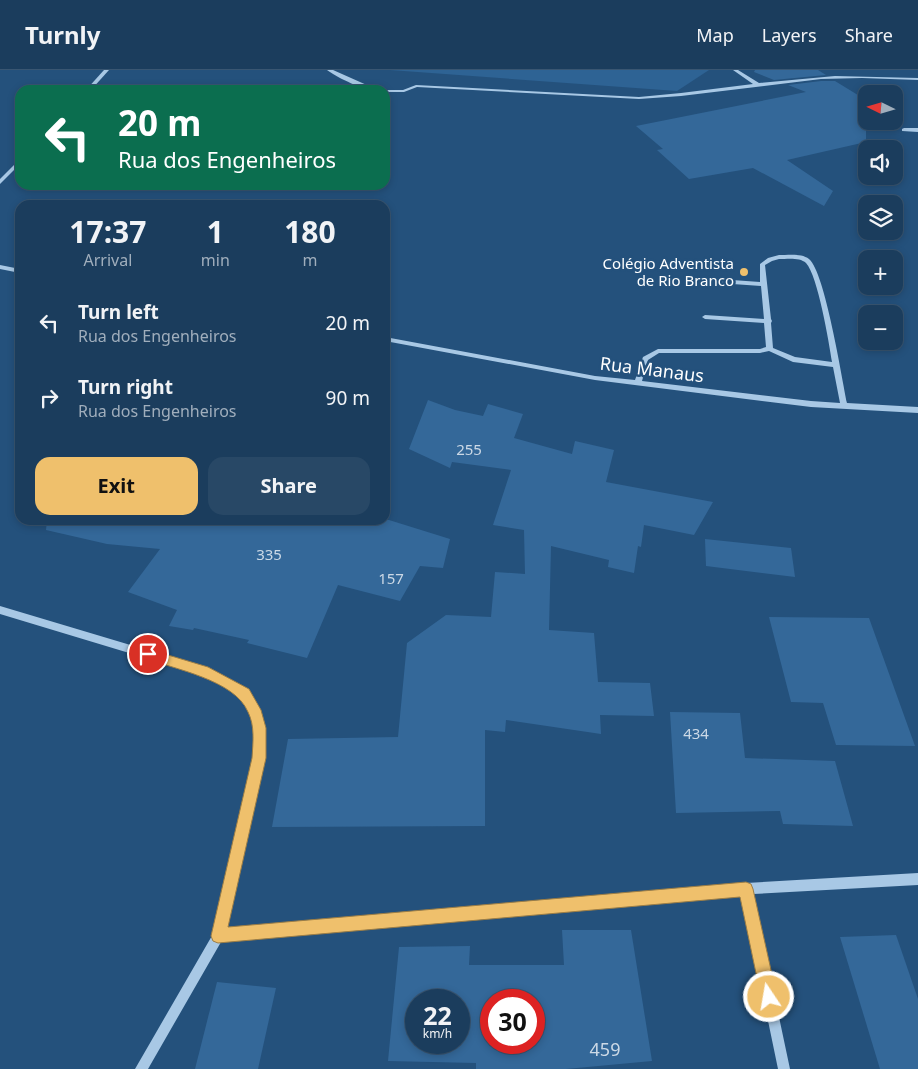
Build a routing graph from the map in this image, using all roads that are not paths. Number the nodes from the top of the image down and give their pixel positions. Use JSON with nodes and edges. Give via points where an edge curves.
{"nodes":[{"id":1,"x":107,"y":70,"type":"edge"},
{"id":2,"x":329,"y":70,"type":"edge"},
{"id":3,"x":735,"y":70,"type":"edge"},
{"id":4,"x":918,"y":79,"type":"edge"},
{"id":5,"x":93,"y":85,"type":"edge"},
{"id":6,"x":362,"y":85,"type":"edge"},
{"id":7,"x":758,"y":85,"type":"junction"},
{"id":8,"x":390,"y":91,"type":"edge"},
{"id":9,"x":904,"y":130,"type":"dead end"},
{"id":10,"x":918,"y":130,"type":"edge"},
{"id":11,"x":15,"y":166,"type":"edge"},
{"id":12,"x":0,"y":182,"type":"edge"},
{"id":13,"x":0,"y":267,"type":"edge"},
{"id":14,"x":15,"y":270,"type":"edge"},
{"id":15,"x":704,"y":280,"type":"dead end"},
{"id":16,"x":764,"y":284,"type":"junction"},
{"id":17,"x":704,"y":317,"type":"dead end"},
{"id":18,"x":769,"y":320,"type":"junction"},
{"id":19,"x":390,"y":340,"type":"edge"},
{"id":20,"x":770,"y":348,"type":"junction"},
{"id":21,"x":835,"y":365,"type":"junction"},
{"id":22,"x":638,"y":383,"type":"junction"},
{"id":23,"x":844,"y":405,"type":"junction"},
{"id":24,"x":918,"y":410,"type":"edge"},
{"id":25,"x":0,"y":610,"type":"edge"},
{"id":26,"x":918,"y":879,"type":"edge"},
{"id":27,"x":746,"y":889,"type":"junction"},
{"id":28,"x":218,"y":936,"type":"junction"},
{"id":29,"x":141,"y":1069,"type":"edge"},
{"id":30,"x":784,"y":1069,"type":"edge"}],
"edges":[{"from":1,"to":5,"type":"street"},
{"from":2,"to":6,"type":"street"},
{"from":3,"to":7,"type":"street"},
{"from":4,"to":7,"type":"street","via":[[840,77]]},
{"from":7,"to":8,"type":"street","via":[[638,98],[416,86]]},
{"from":9,"to":10,"type":"street"},
{"from":11,"to":12,"type":"street"},
{"from":13,"to":14,"type":"street"},
{"from":15,"to":16,"type":"street"},
{"from":16,"to":18,"type":"street"},
{"from":16,"to":21,"type":"street","via":[[762,265],[772,258],[792,257],[809,262],[819,285]]},
{"from":17,"to":18,"type":"street"},
{"from":18,"to":20,"type":"street"},
{"from":19,"to":22,"type":"street","name":"Rua Manaus"},
{"from":20,"to":21,"type":"street","via":[[800,362]]},
{"from":20,"to":22,"type":"street","via":[[760,351],[658,351],[645,358]]},
{"from":21,"to":23,"type":"street"},
{"from":22,"to":23,"type":"street","name":"Rua Manaus","via":[[811,404]]},
{"from":23,"to":24,"type":"street","name":"Rua Manaus"},
{"from":25,"to":28,"type":"street","via":[[204,671],[244,693],[260,728],[259,758]]},
{"from":26,"to":27,"type":"street"},
{"from":27,"to":28,"type":"street"},
{"from":27,"to":30,"type":"street"},
{"from":28,"to":29,"type":"street"}]}
